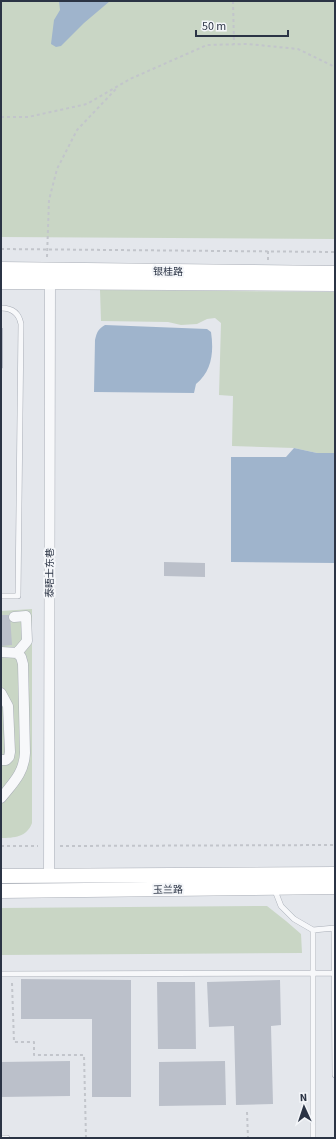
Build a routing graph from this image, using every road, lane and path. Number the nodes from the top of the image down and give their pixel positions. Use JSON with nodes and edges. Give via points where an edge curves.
{"nodes":[{"id":1,"x":233,"y":1,"type":"edge"},
{"id":2,"x":234,"y":44,"type":"junction"},
{"id":3,"x":335,"y":67,"type":"edge"},
{"id":4,"x":119,"y":86,"type":"junction"},
{"id":5,"x":1,"y":117,"type":"edge"},
{"id":6,"x":1,"y":248,"type":"edge"},
{"id":7,"x":48,"y":249,"type":"junction"},
{"id":8,"x":335,"y":252,"type":"edge"},
{"id":9,"x":1,"y":269,"type":"edge"},
{"id":10,"x":335,"y":273,"type":"edge"},
{"id":11,"x":49,"y":274,"type":"junction"},
{"id":12,"x":1,"y":282,"type":"edge"},
{"id":13,"x":335,"y":284,"type":"edge"},
{"id":14,"x":1,"y":308,"type":"edge"},
{"id":15,"x":1,"y":596,"type":"edge"},
{"id":16,"x":14,"y":617,"type":"dead end"},
{"id":17,"x":1,"y":652,"type":"edge"},
{"id":18,"x":17,"y":653,"type":"junction"},
{"id":19,"x":1,"y":693,"type":"edge"},
{"id":20,"x":1,"y":760,"type":"edge"},
{"id":21,"x":1,"y":798,"type":"edge"},
{"id":22,"x":335,"y":844,"type":"edge"},
{"id":23,"x":1,"y":846,"type":"edge"},
{"id":24,"x":49,"y":846,"type":"junction"},
{"id":25,"x":335,"y":874,"type":"edge"},
{"id":26,"x":267,"y":875,"type":"junction"},
{"id":27,"x":1,"y":876,"type":"edge"},
{"id":28,"x":49,"y":876,"type":"junction"},
{"id":29,"x":335,"y":887,"type":"edge"},
{"id":30,"x":273,"y":888,"type":"junction"},
{"id":31,"x":1,"y":891,"type":"edge"},
{"id":32,"x":334,"y":929,"type":"edge"},
{"id":33,"x":313,"y":930,"type":"junction"},
{"id":34,"x":313,"y":973,"type":"junction"},
{"id":35,"x":334,"y":973,"type":"edge"},
{"id":36,"x":1,"y":974,"type":"edge"},
{"id":37,"x":12,"y":974,"type":"junction"},
{"id":38,"x":335,"y":1075,"type":"edge"},
{"id":39,"x":247,"y":1112,"type":"dead end"},
{"id":40,"x":1,"y":1138,"type":"edge"},
{"id":41,"x":7,"y":1138,"type":"edge"},
{"id":42,"x":86,"y":1138,"type":"edge"},
{"id":43,"x":248,"y":1138,"type":"edge"},
{"id":44,"x":313,"y":1138,"type":"edge"}],
"edges":[{"from":1,"to":2,"type":"path"},
{"from":2,"to":3,"type":"path","via":[[298,49]]},
{"from":2,"to":4,"type":"path","via":[[207,45]]},
{"from":4,"to":5,"type":"path","via":[[87,104],[28,117]]},
{"from":4,"to":7,"type":"path","via":[[77,130],[57,169],[49,200]]},
{"from":6,"to":7,"type":"path"},
{"from":7,"to":8,"type":"path"},
{"from":7,"to":11,"type":"path"},
{"from":9,"to":11,"type":"street","name":"银桂路"},
{"from":10,"to":11,"type":"street","name":"银桂路"},
{"from":11,"to":12,"type":"street","name":"银桂路"},
{"from":11,"to":13,"type":"street","name":"银桂路"},
{"from":11,"to":24,"type":"street","name":"泰晤士东巷"},
{"from":14,"to":15,"type":"lane","via":[[17,313],[21,324],[18,596]]},
{"from":16,"to":18,"type":"street","via":[[26,616],[27,641]]},
{"from":17,"to":18,"type":"street"},
{"from":18,"to":21,"type":"street","via":[[23,664],[25,760],[20,774]]},
{"from":19,"to":20,"type":"street","via":[[8,706],[10,752],[6,760]]},
{"from":22,"to":24,"type":"path"},
{"from":23,"to":24,"type":"path"},
{"from":24,"to":28,"type":"street","name":"泰晤士东巷"},
{"from":25,"to":26,"type":"street","name":"玉兰路"},
{"from":26,"to":28,"type":"street","name":"玉兰路"},
{"from":26,"to":30,"type":"lane"},
{"from":27,"to":28,"type":"street","name":"玉兰路"},
{"from":29,"to":30,"type":"street","name":"玉兰路"},
{"from":30,"to":31,"type":"street","name":"玉兰路"},
{"from":30,"to":33,"type":"lane","via":[[281,906],[294,920]]},
{"from":32,"to":33,"type":"lane"},
{"from":32,"to":35,"type":"lane"},
{"from":33,"to":34,"type":"lane"},
{"from":34,"to":35,"type":"lane"},
{"from":34,"to":37,"type":"lane"},
{"from":34,"to":44,"type":"lane"},
{"from":35,"to":38,"type":"lane"},
{"from":36,"to":37,"type":"lane"},
{"from":37,"to":42,"type":"path","via":[[14,1042],[34,1042],[34,1055],[84,1055]]},
{"from":39,"to":43,"type":"path"},
{"from":40,"to":41,"type":"lane"}]}
